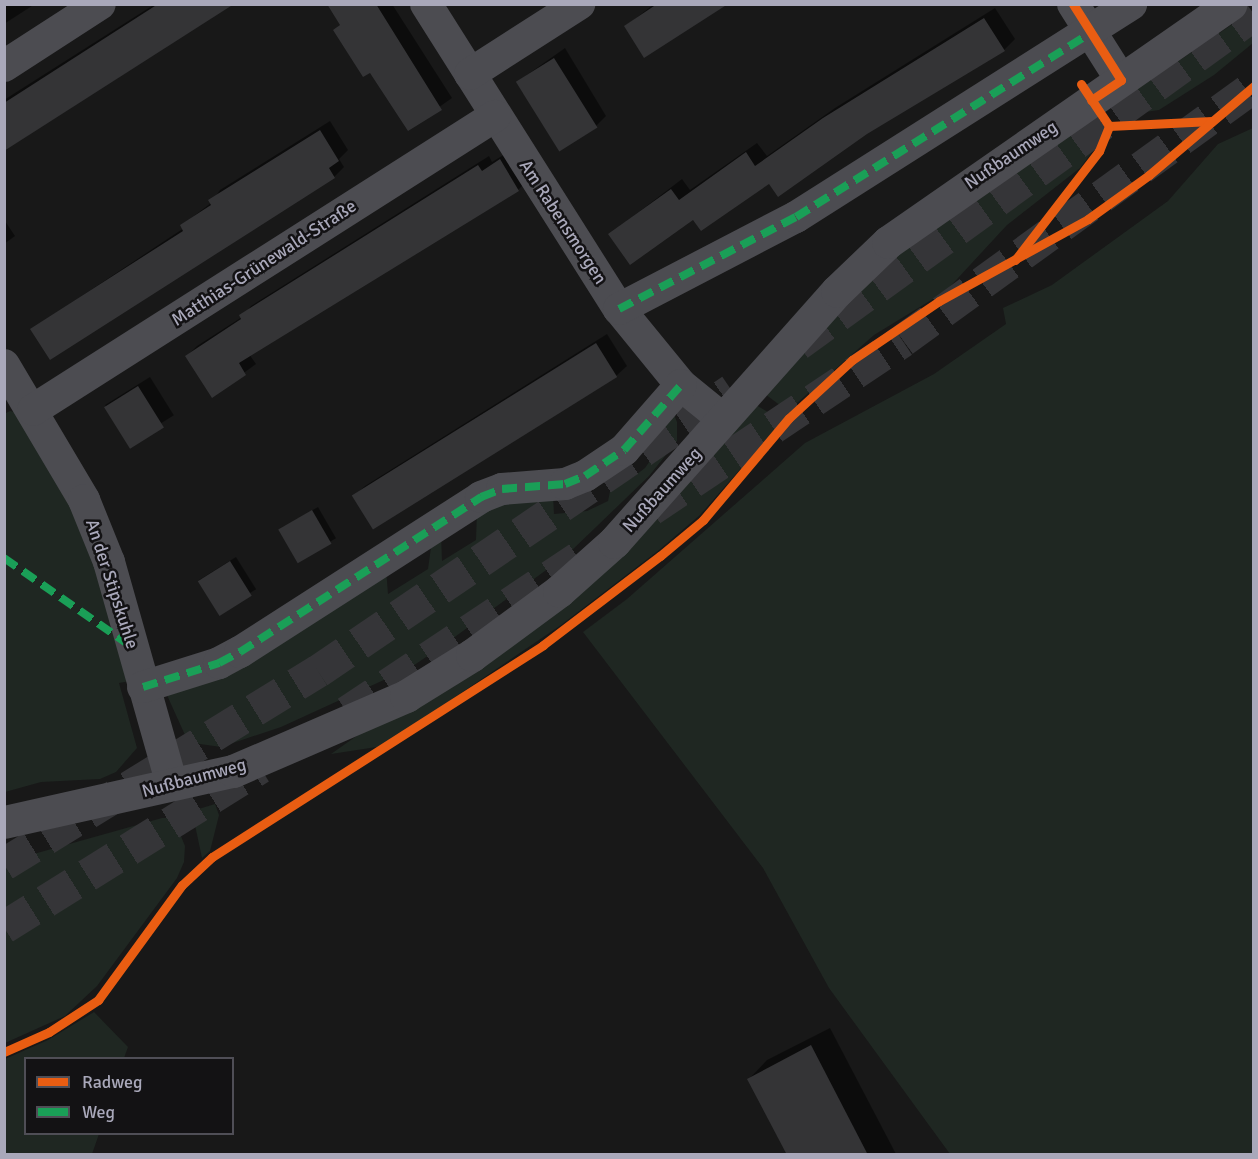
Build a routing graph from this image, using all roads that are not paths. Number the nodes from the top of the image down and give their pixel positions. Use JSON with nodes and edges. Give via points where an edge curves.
{"nodes":[{"id":1,"x":100,"y":4,"type":"edge"},
{"id":2,"x":426,"y":4,"type":"edge"},
{"id":3,"x":579,"y":4,"type":"edge"},
{"id":4,"x":1073,"y":4,"type":"edge"},
{"id":5,"x":1131,"y":4,"type":"edge"},
{"id":6,"x":1231,"y":4,"type":"edge"},
{"id":7,"x":1091,"y":33,"type":"junction"},
{"id":8,"x":4,"y":66,"type":"edge"},
{"id":9,"x":470,"y":74,"type":"junction"},
{"id":10,"x":1121,"y":80,"type":"junction"},
{"id":11,"x":495,"y":116,"type":"junction"},
{"id":12,"x":619,"y":309,"type":"junction"},
{"id":13,"x":4,"y":366,"type":"edge"},
{"id":14,"x":681,"y":386,"type":"junction"},
{"id":15,"x":33,"y":410,"type":"junction"},
{"id":16,"x":724,"y":420,"type":"junction"},
{"id":17,"x":143,"y":687,"type":"junction"},
{"id":18,"x":172,"y":784,"type":"junction"},
{"id":19,"x":4,"y":822,"type":"edge"}],
"edges":[{"from":1,"to":8,"type":"street"},
{"from":2,"to":9,"type":"street","name":"Am Rabensmorgen"},
{"from":3,"to":9,"type":"street"},
{"from":4,"to":7,"type":"street"},
{"from":5,"to":7,"type":"street"},
{"from":6,"to":10,"type":"street","name":"Nußbaumweg"},
{"from":7,"to":10,"type":"street"},
{"from":7,"to":12,"type":"street","via":[[796,217]]},
{"from":9,"to":11,"type":"street","name":"Am Rabensmorgen"},
{"from":10,"to":16,"type":"street","name":"Nußbaumweg","via":[[888,242],[837,291]]},
{"from":11,"to":12,"type":"street","name":"Am Rabensmorgen"},
{"from":11,"to":15,"type":"street","name":"Matthias-Grünewald-Straße"},
{"from":12,"to":14,"type":"street","name":"Am Rabensmorgen"},
{"from":13,"to":15,"type":"street","name":"An der Stipskuhle"},
{"from":14,"to":16,"type":"street","name":"Am Rabensmorgen"},
{"from":14,"to":17,"type":"street","via":[[624,450],[585,476],[565,484],[502,489],[481,497],[229,657]]},
{"from":15,"to":17,"type":"street","name":"An der Stipskuhle","via":[[84,500],[109,562]]},
{"from":16,"to":18,"type":"street","name":"Nußbaumweg","via":[[614,542],[559,591],[472,656],[406,696],[322,734],[233,771]]},
{"from":17,"to":18,"type":"street","name":"An der Stipskuhle"},
{"from":18,"to":19,"type":"street","name":"Nußbaumweg"}]}
